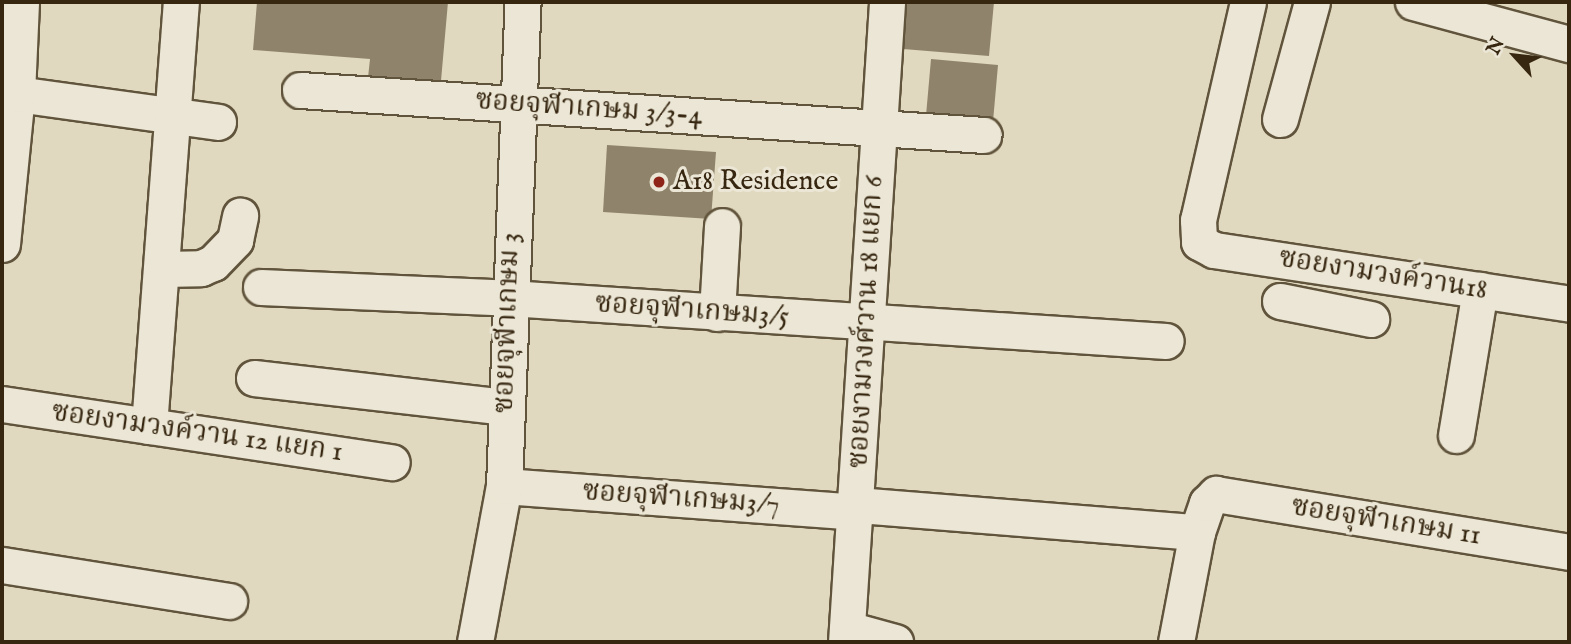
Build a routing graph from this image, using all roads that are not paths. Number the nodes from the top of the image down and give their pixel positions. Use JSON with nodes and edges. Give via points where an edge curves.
{"nodes":[{"id":1,"x":21,"y":2,"type":"edge"},
{"id":2,"x":181,"y":2,"type":"edge"},
{"id":3,"x":523,"y":2,"type":"edge"},
{"id":4,"x":887,"y":2,"type":"edge"},
{"id":5,"x":1248,"y":2,"type":"edge"},
{"id":6,"x":1312,"y":2,"type":"edge"},
{"id":7,"x":1413,"y":2,"type":"edge"},
{"id":8,"x":1490,"y":11,"type":"edge"},
{"id":9,"x":1569,"y":44,"type":"edge"},
{"id":10,"x":10,"y":89,"type":"edge"},
{"id":11,"x":300,"y":90,"type":"dead end"},
{"id":12,"x":517,"y":103,"type":"junction"},
{"id":13,"x":174,"y":118,"type":"junction"},
{"id":14,"x":1280,"y":119,"type":"dead end"},
{"id":15,"x":218,"y":122,"type":"dead end"},
{"id":16,"x":878,"y":130,"type":"junction"},
{"id":17,"x":984,"y":135,"type":"dead end"},
{"id":18,"x":240,"y":216,"type":"dead end"},
{"id":19,"x":722,"y":226,"type":"dead end"},
{"id":20,"x":2,"y":244,"type":"edge"},
{"id":21,"x":1322,"y":266,"type":"junction"},
{"id":22,"x":162,"y":269,"type":"junction"},
{"id":23,"x":261,"y":286,"type":"dead end"},
{"id":24,"x":1480,"y":290,"type":"junction"},
{"id":25,"x":509,"y":298,"type":"junction"},
{"id":26,"x":1280,"y":302,"type":"dead end"},
{"id":27,"x":1569,"y":304,"type":"edge"},
{"id":28,"x":1316,"y":308,"type":"junction"},
{"id":29,"x":718,"y":313,"type":"junction"},
{"id":30,"x":1371,"y":319,"type":"dead end"},
{"id":31,"x":864,"y":323,"type":"junction"},
{"id":32,"x":1166,"y":341,"type":"dead end"},
{"id":33,"x":254,"y":378,"type":"dead end"},
{"id":34,"x":2,"y":404,"type":"edge"},
{"id":35,"x":505,"y":407,"type":"junction"},
{"id":36,"x":149,"y":426,"type":"junction"},
{"id":37,"x":1455,"y":435,"type":"dead end"},
{"id":38,"x":392,"y":462,"type":"dead end"},
{"id":39,"x":504,"y":486,"type":"junction"},
{"id":40,"x":858,"y":509,"type":"junction"},
{"id":41,"x":1202,"y":517,"type":"junction"},
{"id":42,"x":1569,"y":552,"type":"edge"},
{"id":43,"x":2,"y":565,"type":"edge"},
{"id":44,"x":229,"y":601,"type":"dead end"},
{"id":45,"x":847,"y":636,"type":"edge"},
{"id":46,"x":475,"y":642,"type":"edge"},
{"id":47,"x":895,"y":642,"type":"edge"},
{"id":48,"x":1176,"y":642,"type":"edge"}],
"edges":[{"from":1,"to":10,"type":"street"},
{"from":2,"to":13,"type":"street"},
{"from":3,"to":12,"type":"street","name":"ซอยจุฬาเกษม 3"},
{"from":4,"to":16,"type":"street","name":"ซอยงามวงศ์วาน 18 แยก 6"},
{"from":5,"to":21,"type":"street","name":"ซอยงามวงค์วาน18","via":[[1198,220],[1199,242],[1214,250]]},
{"from":6,"to":14,"type":"street"},
{"from":7,"to":8,"type":"street"},
{"from":8,"to":9,"type":"street"},
{"from":10,"to":13,"type":"street"},
{"from":10,"to":20,"type":"street"},
{"from":11,"to":12,"type":"street","name":"ซอยจุฬาเกษม 3/3-4"},
{"from":12,"to":16,"type":"street","name":"ซอยจุฬาเกษม 3/3-4"},
{"from":12,"to":25,"type":"street","name":"ซอยจุฬาเกษม 3"},
{"from":13,"to":15,"type":"street"},
{"from":13,"to":22,"type":"street"},
{"from":16,"to":17,"type":"street","name":"ซอยจุฬาเกษม 3/3-4"},
{"from":16,"to":31,"type":"street","name":"ซอยงามวงศ์วาน 18 แยก 6"},
{"from":18,"to":22,"type":"street","via":[[235,240],[214,262],[201,268]]},
{"from":19,"to":29,"type":"street"},
{"from":21,"to":24,"type":"street","name":"ซอยงามวงค์วาน18"},
{"from":21,"to":28,"type":"street"},
{"from":22,"to":36,"type":"street"},
{"from":23,"to":25,"type":"street","name":"ซอยจุฬาเกษม3/5"},
{"from":24,"to":27,"type":"street","name":"ซอยงามวงค์วาน18"},
{"from":24,"to":37,"type":"street"},
{"from":25,"to":29,"type":"street","name":"ซอยจุฬาเกษม3/5"},
{"from":25,"to":35,"type":"street","name":"ซอยจุฬาเกษม 3"},
{"from":26,"to":28,"type":"street"},
{"from":28,"to":30,"type":"street"},
{"from":29,"to":31,"type":"street","name":"ซอยจุฬาเกษม3/5"},
{"from":31,"to":32,"type":"street","name":"ซอยจุฬาเกษม3/5"},
{"from":31,"to":40,"type":"street","name":"ซอยงามวงศ์วาน 18 แยก 6"},
{"from":33,"to":35,"type":"street"},
{"from":34,"to":36,"type":"street","name":"ซอยงามวงค์วาน 12 แยก 1"},
{"from":35,"to":39,"type":"street","name":"ซอยจุฬาเกษม 3"},
{"from":36,"to":38,"type":"street","name":"ซอยงามวงค์วาน 12 แยก 1"},
{"from":39,"to":40,"type":"street","name":"ซอยจุฬาเกษม3/7"},
{"from":39,"to":46,"type":"street","name":"ซอยจุฬาเกษม 3"},
{"from":40,"to":41,"type":"street","name":"ซอยจุฬาเกษม3/7"},
{"from":40,"to":45,"type":"street","name":"ซอยงามวงศ์วาน 18 แยก 6"},
{"from":41,"to":42,"type":"street","name":"ซอยจุฬาเกษม 11","via":[[1216,494]]},
{"from":41,"to":48,"type":"street"},
{"from":43,"to":44,"type":"street"},
{"from":45,"to":47,"type":"street"}]}
